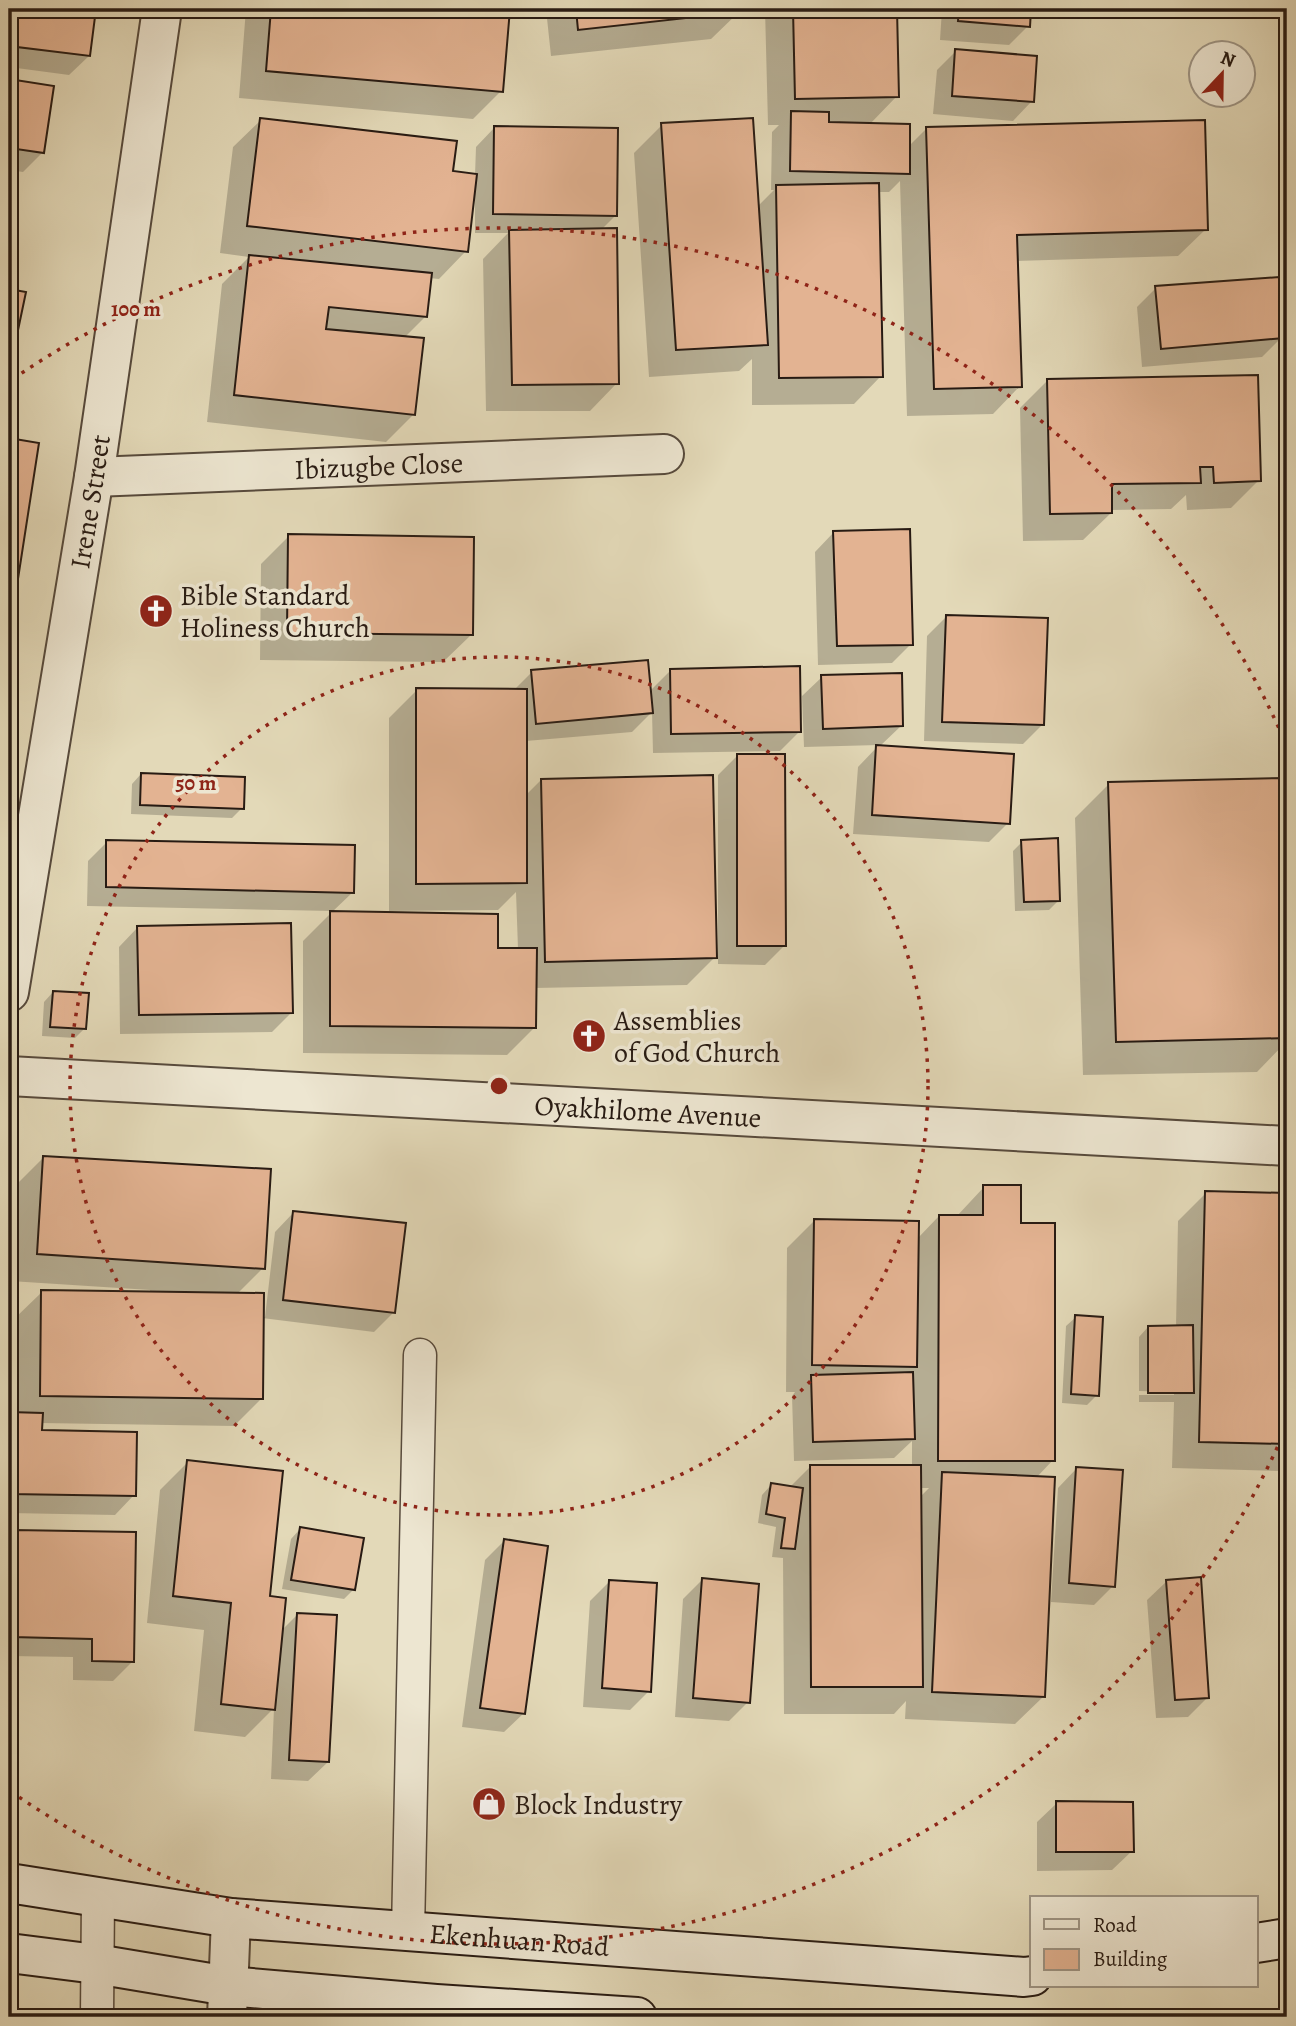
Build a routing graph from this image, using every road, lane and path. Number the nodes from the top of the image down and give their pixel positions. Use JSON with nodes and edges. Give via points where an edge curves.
{"nodes":[{"id":1,"x":162,"y":9,"type":"edge"},
{"id":2,"x":664,"y":454,"type":"dead end"},
{"id":3,"x":94,"y":477,"type":"junction"},
{"id":4,"x":9,"y":992,"type":"edge"},
{"id":5,"x":9,"y":1076,"type":"edge"},
{"id":6,"x":1287,"y":1146,"type":"edge"},
{"id":7,"x":420,"y":1355,"type":"dead end"},
{"id":8,"x":9,"y":1883,"type":"edge"},
{"id":9,"x":98,"y":1896,"type":"junction"},
{"id":10,"x":231,"y":1918,"type":"junction"},
{"id":11,"x":408,"y":1932,"type":"junction"},
{"id":12,"x":1287,"y":1938,"type":"edge"},
{"id":13,"x":1258,"y":1943,"type":"edge"},
{"id":14,"x":9,"y":1953,"type":"edge"},
{"id":15,"x":96,"y":1964,"type":"junction"},
{"id":16,"x":1030,"y":1976,"type":"edge"},
{"id":17,"x":228,"y":2002,"type":"edge"},
{"id":18,"x":97,"y":2017,"type":"edge"},
{"id":19,"x":637,"y":2017,"type":"edge"}],
"edges":[{"from":1,"to":3,"type":"street","name":"Irene Street"},
{"from":2,"to":3,"type":"street","name":"Ibizugbe Close"},
{"from":3,"to":4,"type":"street","name":"Irene Street"},
{"from":5,"to":6,"type":"street","name":"Oyakhilome Avenue"},
{"from":7,"to":11,"type":"lane"},
{"from":8,"to":9,"type":"street","name":"Ekenhuan Road"},
{"from":9,"to":10,"type":"street","name":"Ekenhuan Road"},
{"from":9,"to":15,"type":"lane"},
{"from":10,"to":11,"type":"street","name":"Ekenhuan Road"},
{"from":10,"to":17,"type":"street"},
{"from":11,"to":16,"type":"street","name":"Ekenhuan Road"},
{"from":12,"to":13,"type":"street"},
{"from":14,"to":15,"type":"street"},
{"from":15,"to":17,"type":"street"},
{"from":15,"to":18,"type":"lane"},
{"from":17,"to":19,"type":"street","via":[[436,2004]]}]}
